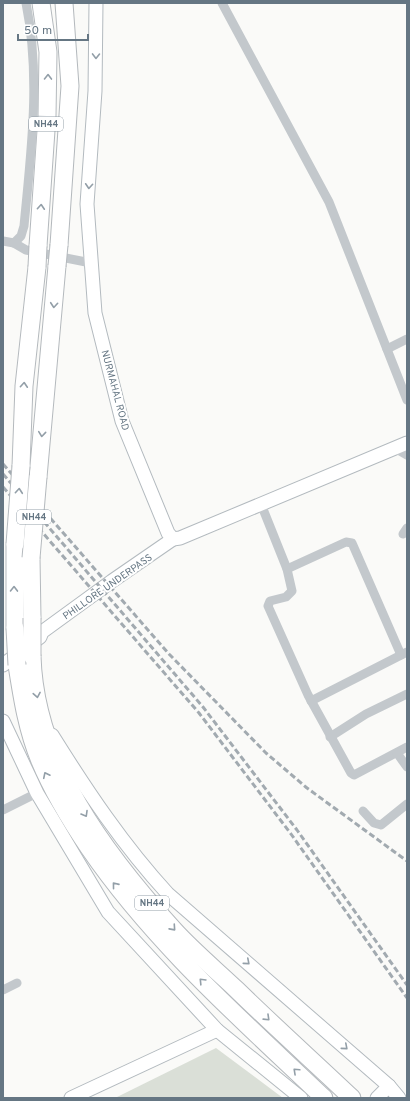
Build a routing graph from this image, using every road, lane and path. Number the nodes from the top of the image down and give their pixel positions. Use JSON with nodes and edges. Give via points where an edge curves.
{"nodes":[{"id":1,"x":26,"y":3,"type":"edge"},
{"id":2,"x":41,"y":3,"type":"edge"},
{"id":3,"x":64,"y":3,"type":"edge"},
{"id":4,"x":96,"y":3,"type":"edge"},
{"id":5,"x":222,"y":3,"type":"edge"},
{"id":6,"x":3,"y":241,"type":"edge"},
{"id":7,"x":14,"y":243,"type":"junction"},
{"id":8,"x":91,"y":263,"type":"junction"},
{"id":9,"x":407,"y":339,"type":"edge"},
{"id":10,"x":387,"y":349,"type":"junction"},
{"id":11,"x":407,"y":400,"type":"edge"},
{"id":12,"x":401,"y":446,"type":"edge"},
{"id":13,"x":407,"y":455,"type":"edge"},
{"id":14,"x":261,"y":504,"type":"junction"},
{"id":15,"x":173,"y":539,"type":"junction"},
{"id":16,"x":287,"y":569,"type":"junction"},
{"id":17,"x":42,"y":632,"type":"junction"},
{"id":18,"x":404,"y":654,"type":"edge"},
{"id":19,"x":3,"y":655,"type":"edge"},
{"id":20,"x":10,"y":665,"type":"edge"},
{"id":21,"x":407,"y":694,"type":"edge"},
{"id":22,"x":311,"y":701,"type":"junction"},
{"id":23,"x":42,"y":720,"type":"junction"},
{"id":24,"x":3,"y":721,"type":"edge"},
{"id":25,"x":330,"y":737,"type":"junction"},
{"id":26,"x":407,"y":747,"type":"edge"},
{"id":27,"x":397,"y":753,"type":"junction"},
{"id":28,"x":407,"y":767,"type":"edge"},
{"id":29,"x":37,"y":794,"type":"junction"},
{"id":30,"x":407,"y":804,"type":"edge"},
{"id":31,"x":3,"y":810,"type":"edge"},
{"id":32,"x":362,"y":811,"type":"dead end"},
{"id":33,"x":17,"y":983,"type":"dead end"},
{"id":34,"x":3,"y":990,"type":"edge"},
{"id":35,"x":217,"y":1030,"type":"junction"},
{"id":36,"x":389,"y":1086,"type":"junction"},
{"id":37,"x":71,"y":1098,"type":"edge"},
{"id":38,"x":301,"y":1098,"type":"edge"},
{"id":39,"x":324,"y":1098,"type":"edge"},
{"id":40,"x":352,"y":1098,"type":"edge"},
{"id":41,"x":377,"y":1098,"type":"edge"},
{"id":42,"x":399,"y":1098,"type":"edge"}],
"edges":[{"from":1,"to":7,"type":"street","via":[[32,30],[34,112],[24,226],[21,236]]},
{"from":20,"to":2,"type":"highway","number":"NH44","one_way":true,"bridge":true,"via":[[15,628],[15,544],[24,386],[37,267],[47,116],[48,52]]},
{"from":3,"to":23,"type":"highway","number":"NH44","one_way":true,"bridge":true,"via":[[70,86],[59,245],[31,558],[32,656]]},
{"from":4,"to":8,"type":"main road","name":"NURMAHAL ROAD","one_way":true,"via":[[95,91],[87,204]]},
{"from":5,"to":10,"type":"street","via":[[329,202]]},
{"from":6,"to":7,"type":"street"},
{"from":7,"to":8,"type":"street","via":[[26,250]]},
{"from":8,"to":15,"type":"main road","name":"NURMAHAL ROAD","via":[[95,313],[122,421],[168,533]]},
{"from":9,"to":10,"type":"street"},
{"from":10,"to":11,"type":"street"},
{"from":12,"to":13,"type":"street"},
{"from":12,"to":14,"type":"main road"},
{"from":14,"to":15,"type":"main road"},
{"from":14,"to":16,"type":"street"},
{"from":15,"to":17,"type":"main road","name":"PHILLORE UNDERPASS"},
{"from":16,"to":18,"type":"street","via":[[346,542],[352,542]]},
{"from":16,"to":22,"type":"street","via":[[292,591],[286,597],[268,604]]},
{"from":17,"to":19,"type":"main road","name":"PHILLORE UNDERPASS","via":[[36,631]]},
{"from":17,"to":20,"type":"main road","name":"PHILLORE UNDERPASS","via":[[40,637]]},
{"from":18,"to":22,"type":"street"},
{"from":39,"to":20,"type":"highway","number":"NH44","one_way":true,"via":[[217,997],[153,931],[110,878],[62,808],[40,761]]},
{"from":21,"to":25,"type":"street","via":[[366,714]]},
{"from":22,"to":25,"type":"street"},
{"from":23,"to":36,"type":"main road","one_way":true,"via":[[109,822],[140,864],[168,894]]},
{"from":23,"to":40,"type":"highway","number":"NH44","one_way":true,"via":[[63,776],[103,844],[175,930]]},
{"from":24,"to":29,"type":"main road"},
{"from":25,"to":27,"type":"street","via":[[353,775]]},
{"from":26,"to":27,"type":"street"},
{"from":27,"to":28,"type":"street"},
{"from":29,"to":31,"type":"street"},
{"from":29,"to":35,"type":"main road","via":[[108,912]]},
{"from":30,"to":32,"type":"street","via":[[381,825],[374,823]]},
{"from":33,"to":34,"type":"street"},
{"from":35,"to":37,"type":"main road"},
{"from":35,"to":38,"type":"main road"},
{"from":36,"to":41,"type":"main road"},
{"from":36,"to":42,"type":"main road"}]}
